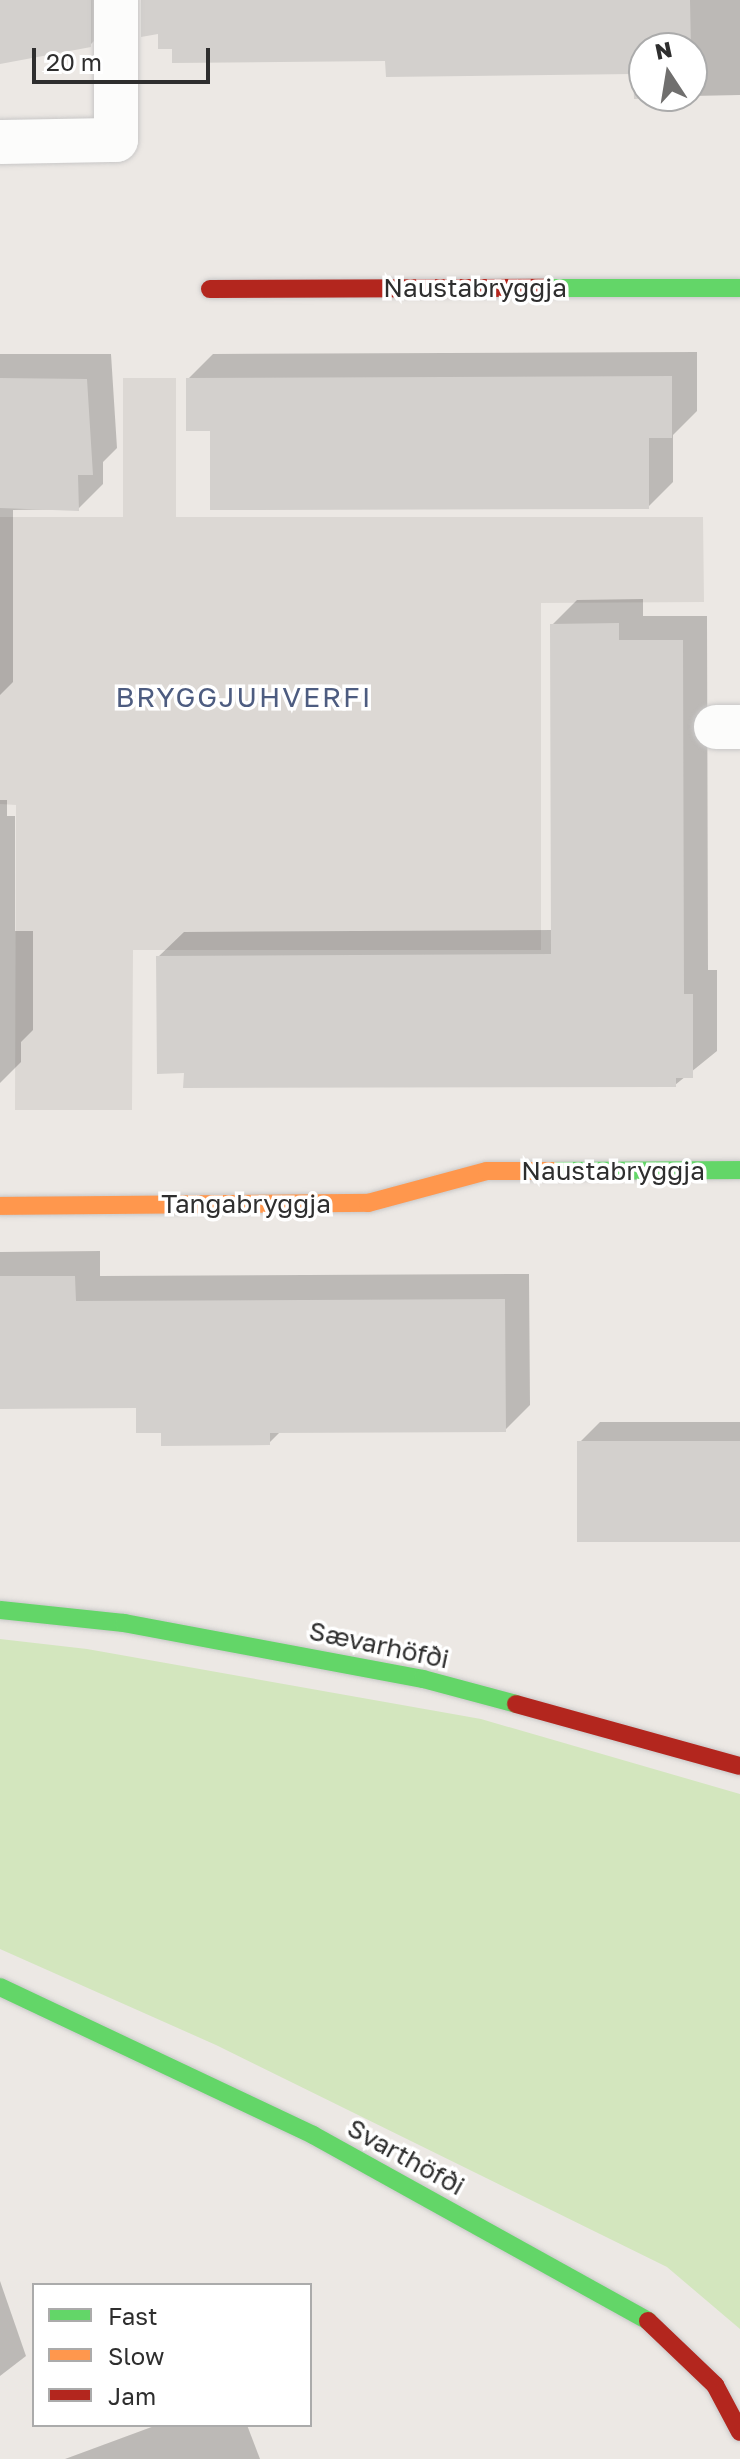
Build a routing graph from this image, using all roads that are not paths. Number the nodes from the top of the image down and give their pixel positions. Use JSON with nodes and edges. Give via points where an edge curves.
{"nodes":[{"id":1,"x":116,"y":0,"type":"edge"},
{"id":2,"x":0,"y":142,"type":"edge"},
{"id":3,"x":740,"y":288,"type":"edge"},
{"id":4,"x":210,"y":289,"type":"dead end"},
{"id":5,"x":740,"y":1170,"type":"edge"},
{"id":6,"x":487,"y":1171,"type":"joint"},
{"id":7,"x":0,"y":1206,"type":"edge"},
{"id":8,"x":0,"y":1610,"type":"edge"},
{"id":9,"x":740,"y":1766,"type":"edge"},
{"id":10,"x":0,"y":1987,"type":"edge"},
{"id":11,"x":740,"y":2432,"type":"edge"}],
"edges":[{"from":1,"to":2,"type":"street","via":[[116,140]]},
{"from":3,"to":4,"type":"street","name":"Naustabryggja"},
{"from":5,"to":6,"type":"street","name":"Naustabryggja"},
{"from":6,"to":7,"type":"street","name":"Tangabryggja","via":[[368,1203]]},
{"from":8,"to":9,"type":"street","name":"Sævarhöfði","via":[[124,1623],[423,1679]]},
{"from":10,"to":11,"type":"street","name":"Svarthöfði","via":[[313,2135],[656,2325],[715,2385]]}]}
